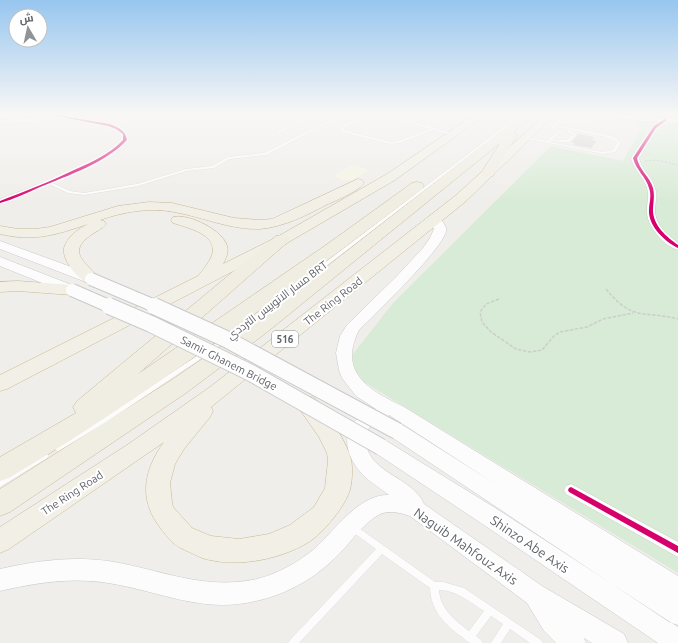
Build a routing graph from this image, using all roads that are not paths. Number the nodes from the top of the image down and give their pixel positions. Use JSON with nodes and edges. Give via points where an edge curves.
{"nodes":[{"id":1,"x":122,"y":143,"type":"edge"},
{"id":2,"x":287,"y":143,"type":"edge"},
{"id":3,"x":440,"y":143,"type":"edge"},
{"id":4,"x":509,"y":143,"type":"edge"},
{"id":5,"x":513,"y":143,"type":"edge"},
{"id":6,"x":514,"y":143,"type":"edge"},
{"id":7,"x":520,"y":143,"type":"edge"},
{"id":8,"x":581,"y":143,"type":"edge"},
{"id":9,"x":619,"y":143,"type":"edge"},
{"id":10,"x":644,"y":143,"type":"edge"},
{"id":11,"x":414,"y":162,"type":"junction"},
{"id":12,"x":49,"y":182,"type":"junction"},
{"id":13,"x":0,"y":202,"type":"edge"},
{"id":14,"x":435,"y":220,"type":"junction"},
{"id":15,"x":0,"y":230,"type":"edge"},
{"id":16,"x":282,"y":240,"type":"junction"},
{"id":17,"x":0,"y":244,"type":"edge"},
{"id":18,"x":678,"y":247,"type":"edge"},
{"id":19,"x":0,"y":261,"type":"edge"},
{"id":20,"x":91,"y":279,"type":"junction"},
{"id":21,"x":201,"y":282,"type":"junction"},
{"id":22,"x":0,"y":287,"type":"edge"},
{"id":23,"x":72,"y":290,"type":"junction"},
{"id":24,"x":26,"y":371,"type":"junction"},
{"id":25,"x":0,"y":376,"type":"edge"},
{"id":26,"x":0,"y":384,"type":"edge"},
{"id":27,"x":217,"y":392,"type":"junction"},
{"id":28,"x":307,"y":404,"type":"junction"},
{"id":29,"x":398,"y":421,"type":"junction"},
{"id":30,"x":54,"y":439,"type":"junction"},
{"id":31,"x":381,"y":447,"type":"joint"},
{"id":32,"x":0,"y":470,"type":"edge"},
{"id":33,"x":0,"y":484,"type":"edge"},
{"id":34,"x":571,"y":490,"type":"dead end"},
{"id":35,"x":0,"y":504,"type":"edge"},
{"id":36,"x":417,"y":510,"type":"junction"},
{"id":37,"x":351,"y":526,"type":"junction"},
{"id":38,"x":0,"y":541,"type":"edge"},
{"id":39,"x":381,"y":549,"type":"junction"},
{"id":40,"x":678,"y":550,"type":"edge"},
{"id":41,"x":0,"y":580,"type":"edge"},
{"id":42,"x":434,"y":586,"type":"junction"},
{"id":43,"x":678,"y":589,"type":"edge"},
{"id":44,"x":534,"y":594,"type":"junction"},
{"id":45,"x":490,"y":610,"type":"junction"},
{"id":46,"x":678,"y":613,"type":"edge"},
{"id":47,"x":509,"y":623,"type":"junction"},
{"id":48,"x":470,"y":637,"type":"junction"},
{"id":49,"x":678,"y":642,"type":"edge"},
{"id":50,"x":293,"y":643,"type":"edge"},
{"id":51,"x":478,"y":643,"type":"edge"},
{"id":52,"x":496,"y":643,"type":"edge"},
{"id":53,"x":538,"y":643,"type":"edge"},
{"id":54,"x":573,"y":643,"type":"edge"},
{"id":55,"x":615,"y":643,"type":"edge"}],
"edges":[{"from":1,"to":12,"type":"street","via":[[104,156]]},
{"from":2,"to":12,"type":"lane","via":[[265,154],[228,158],[213,167],[191,169],[150,183],[97,193],[73,193]]},
{"from":3,"to":11,"type":"highway"},
{"from":4,"to":30,"type":"highway","via":[[332,249],[161,370]]},
{"from":5,"to":33,"type":"lane","name":"مسار الاتوبيس الترددي BRT","via":[[237,332]]},
{"from":6,"to":35,"type":"highway","number":"516","via":[[178,387]]},
{"from":7,"to":14,"type":"highway","name":"The Ring Road","number":"516"},
{"from":8,"to":9,"type":"lane","via":[[605,153],[614,151]]},
{"from":10,"to":18,"type":"street","via":[[635,158],[651,187],[653,220],[666,237]]},
{"from":11,"to":15,"type":"highway","via":[[382,168],[333,197],[272,223],[240,224],[171,207],[147,206],[108,212],[48,232]]},
{"from":11,"to":16,"type":"highway"},
{"from":12,"to":13,"type":"street"},
{"from":14,"to":27,"type":"highway","name":"The Ring Road","number":"516"},
{"from":14,"to":29,"type":"main road","via":[[440,227],[439,234],[407,273],[352,328],[344,348],[347,370],[356,386]]},
{"from":16,"to":21,"type":"highway"},
{"from":16,"to":30,"type":"highway","via":[[78,412]]},
{"from":17,"to":20,"type":"main road"},
{"from":19,"to":23,"type":"main road"},
{"from":20,"to":21,"type":"highway","via":[[72,256],[75,241],[83,233],[108,221],[130,216],[160,215],[200,227],[215,236],[221,250],[216,265]]},
{"from":20,"to":29,"type":"main road","name":"Samir Ghanem Bridge","bridge":true,"via":[[178,316]]},
{"from":21,"to":24,"type":"highway"},
{"from":22,"to":23,"type":"highway"},
{"from":23,"to":28,"type":"main road","name":"Samir Ghanem Bridge","bridge":true,"via":[[199,347]]},
{"from":24,"to":25,"type":"highway"},
{"from":24,"to":26,"type":"highway"},
{"from":27,"to":28,"type":"highway","via":[[175,445],[163,465],[158,487],[162,509],[174,528],[195,543],[209,548],[239,551],[285,541],[310,526],[330,506],[340,483],[337,450]]},
{"from":27,"to":38,"type":"highway","name":"The Ring Road","number":"516","via":[[135,452]]},
{"from":28,"to":31,"type":"main road","name":"Samir Ghanem Bridge","bridge":true},
{"from":29,"to":36,"type":"main road","via":[[383,413],[368,419],[358,429],[356,443],[360,457],[367,467],[402,493]]},
{"from":29,"to":43,"type":"main road"},
{"from":29,"to":46,"type":"main road","name":"Shinzo Abe Axis"},
{"from":30,"to":32,"type":"highway"},
{"from":31,"to":49,"type":"main road","name":"Shinzo Abe Axis"},
{"from":34,"to":40,"type":"street"},
{"from":36,"to":37,"type":"main road","name":"Naguib Mahfouz Axis","via":[[403,504],[380,504],[367,510]]},
{"from":36,"to":44,"type":"main road","name":"Naguib Mahfouz Axis"},
{"from":37,"to":39,"type":"lane"},
{"from":37,"to":41,"type":"main road","name":"Naguib Mahfouz Axis","via":[[323,555],[299,573],[271,586],[239,594],[210,595],[188,592],[91,570],[52,570]]},
{"from":39,"to":42,"type":"lane"},
{"from":39,"to":50,"type":"lane"},
{"from":42,"to":45,"type":"lane","via":[[461,591]]},
{"from":42,"to":48,"type":"lane","via":[[434,595],[440,612]]},
{"from":44,"to":54,"type":"main road","via":[[553,622]]},
{"from":44,"to":55,"type":"main road","name":"Naguib Mahfouz Axis"},
{"from":45,"to":47,"type":"lane"},
{"from":45,"to":48,"type":"lane"},
{"from":47,"to":52,"type":"lane"},
{"from":47,"to":53,"type":"lane"},
{"from":48,"to":51,"type":"lane"}]}
